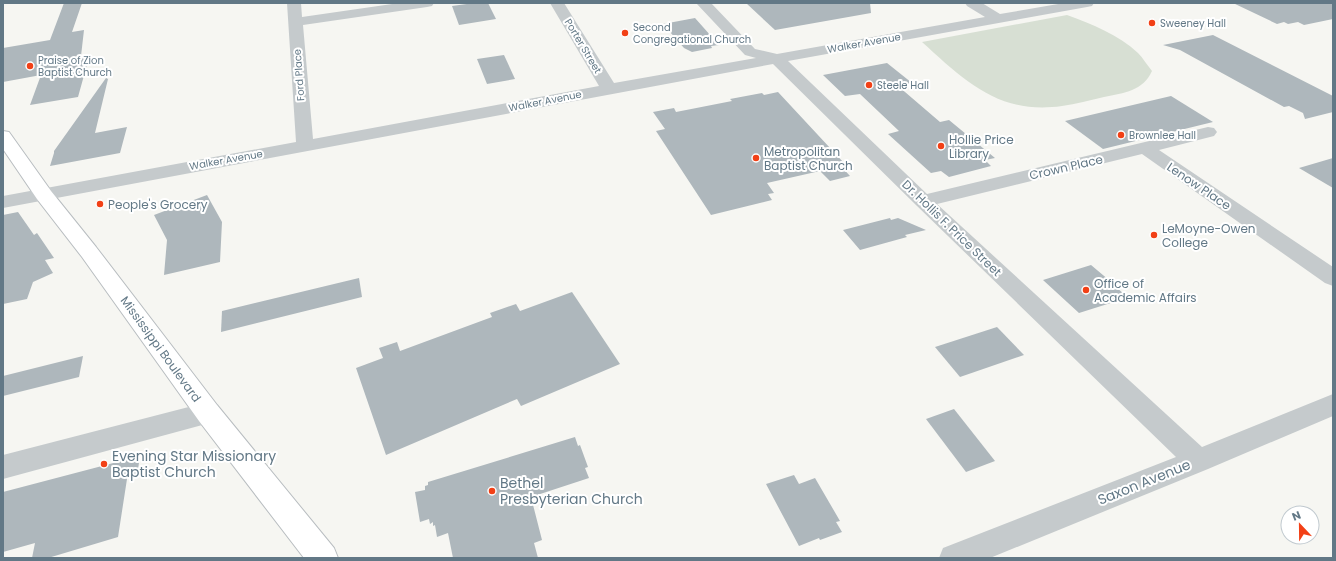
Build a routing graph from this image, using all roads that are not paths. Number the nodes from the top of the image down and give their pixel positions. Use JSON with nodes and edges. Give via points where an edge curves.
{"nodes":[{"id":1,"x":294,"y":3,"type":"edge"},
{"id":2,"x":427,"y":3,"type":"edge"},
{"id":3,"x":557,"y":3,"type":"edge"},
{"id":4,"x":703,"y":3,"type":"edge"},
{"id":5,"x":972,"y":3,"type":"edge"},
{"id":6,"x":1087,"y":3,"type":"edge"},
{"id":7,"x":998,"y":19,"type":"junction"},
{"id":8,"x":295,"y":22,"type":"junction"},
{"id":9,"x":777,"y":59,"type":"junction"},
{"id":10,"x":609,"y":89,"type":"junction"},
{"id":11,"x":1208,"y":132,"type":"dead end"},
{"id":12,"x":3,"y":136,"type":"edge"},
{"id":13,"x":305,"y":146,"type":"junction"},
{"id":14,"x":1145,"y":148,"type":"junction"},
{"id":15,"x":44,"y":195,"type":"junction"},
{"id":16,"x":923,"y":201,"type":"junction"},
{"id":17,"x":3,"y":202,"type":"edge"},
{"id":18,"x":1333,"y":278,"type":"edge"},
{"id":19,"x":1333,"y":404,"type":"edge"},
{"id":20,"x":208,"y":413,"type":"junction"},
{"id":21,"x":1198,"y":461,"type":"junction"},
{"id":22,"x":3,"y":466,"type":"edge"},
{"id":23,"x":323,"y":558,"type":"edge"},
{"id":24,"x":954,"y":558,"type":"edge"}],
"edges":[{"from":1,"to":8,"type":"street","name":"Ford Place"},
{"from":2,"to":8,"type":"street"},
{"from":3,"to":10,"type":"street","name":"Porter Street"},
{"from":4,"to":9,"type":"street","name":"Dr. Hollis F. Price Street","via":[[750,52]]},
{"from":5,"to":7,"type":"street"},
{"from":6,"to":7,"type":"street","name":"Walker Avenue"},
{"from":7,"to":9,"type":"street","name":"Walker Avenue"},
{"from":8,"to":13,"type":"street","name":"Ford Place"},
{"from":9,"to":10,"type":"street","name":"Walker Avenue"},
{"from":9,"to":16,"type":"street","name":"Dr. Hollis F. Price Street"},
{"from":10,"to":13,"type":"street","name":"Walker Avenue"},
{"from":11,"to":14,"type":"street","name":"Crown Place"},
{"from":12,"to":15,"type":"main road","name":"Mississippi Boulevard"},
{"from":13,"to":15,"type":"street","name":"Walker Avenue"},
{"from":14,"to":16,"type":"street","name":"Crown Place"},
{"from":14,"to":18,"type":"street","name":"Lenow Place"},
{"from":15,"to":17,"type":"street","name":"Walker Avenue"},
{"from":15,"to":20,"type":"main road","name":"Mississippi Boulevard"},
{"from":16,"to":21,"type":"street","name":"Dr. Hollis F. Price Street"},
{"from":19,"to":21,"type":"street","name":"Saxon Avenue"},
{"from":20,"to":22,"type":"street"},
{"from":20,"to":23,"type":"main road","name":"Mississippi Boulevard"},
{"from":21,"to":24,"type":"street","name":"Saxon Avenue"}]}
